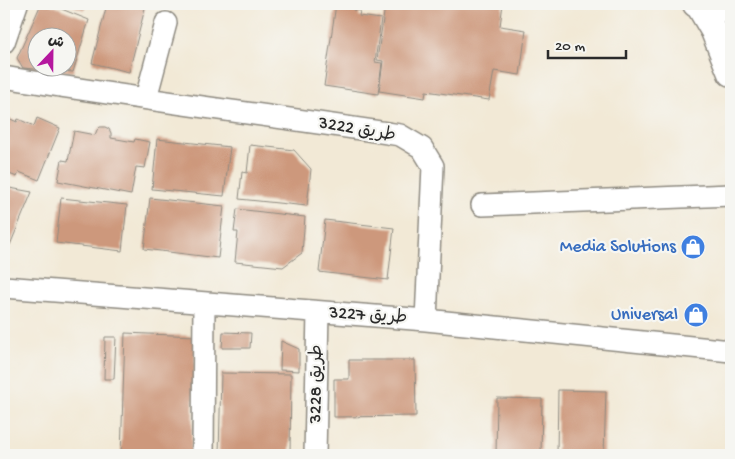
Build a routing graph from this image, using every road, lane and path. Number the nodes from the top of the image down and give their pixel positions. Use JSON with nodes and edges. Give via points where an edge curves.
{"nodes":[{"id":1,"x":17,"y":4,"type":"edge"},
{"id":2,"x":698,"y":5,"type":"edge"},
{"id":3,"x":731,"y":6,"type":"edge"},
{"id":4,"x":166,"y":23,"type":"dead end"},
{"id":5,"x":4,"y":42,"type":"edge"},
{"id":6,"x":731,"y":73,"type":"edge"},
{"id":7,"x":4,"y":77,"type":"edge"},
{"id":8,"x":146,"y":98,"type":"junction"},
{"id":9,"x":731,"y":195,"type":"edge"},
{"id":10,"x":482,"y":205,"type":"dead end"},
{"id":11,"x":4,"y":286,"type":"edge"},
{"id":12,"x":204,"y":303,"type":"junction"},
{"id":13,"x":318,"y":312,"type":"junction"},
{"id":14,"x":426,"y":320,"type":"junction"},
{"id":15,"x":731,"y":351,"type":"edge"},
{"id":16,"x":203,"y":455,"type":"edge"},
{"id":17,"x":315,"y":455,"type":"edge"}],
"edges":[{"from":1,"to":5,"type":"street"},
{"from":2,"to":3,"type":"street","via":[[712,10]]},
{"from":2,"to":6,"type":"street","via":[[714,31]]},
{"from":4,"to":8,"type":"street"},
{"from":7,"to":8,"type":"street","name":"طريق 3222"},
{"from":8,"to":14,"type":"street","name":"طريق 3222","via":[[400,135],[422,148],[433,166]]},
{"from":9,"to":10,"type":"street"},
{"from":11,"to":12,"type":"street","name":"طريق 3227"},
{"from":12,"to":13,"type":"street","name":"طريق 3227"},
{"from":12,"to":16,"type":"street"},
{"from":13,"to":14,"type":"street","name":"طريق 3227"},
{"from":13,"to":17,"type":"street","name":"طريق 3228"},
{"from":14,"to":15,"type":"street","name":"طريق 3227"}]}
